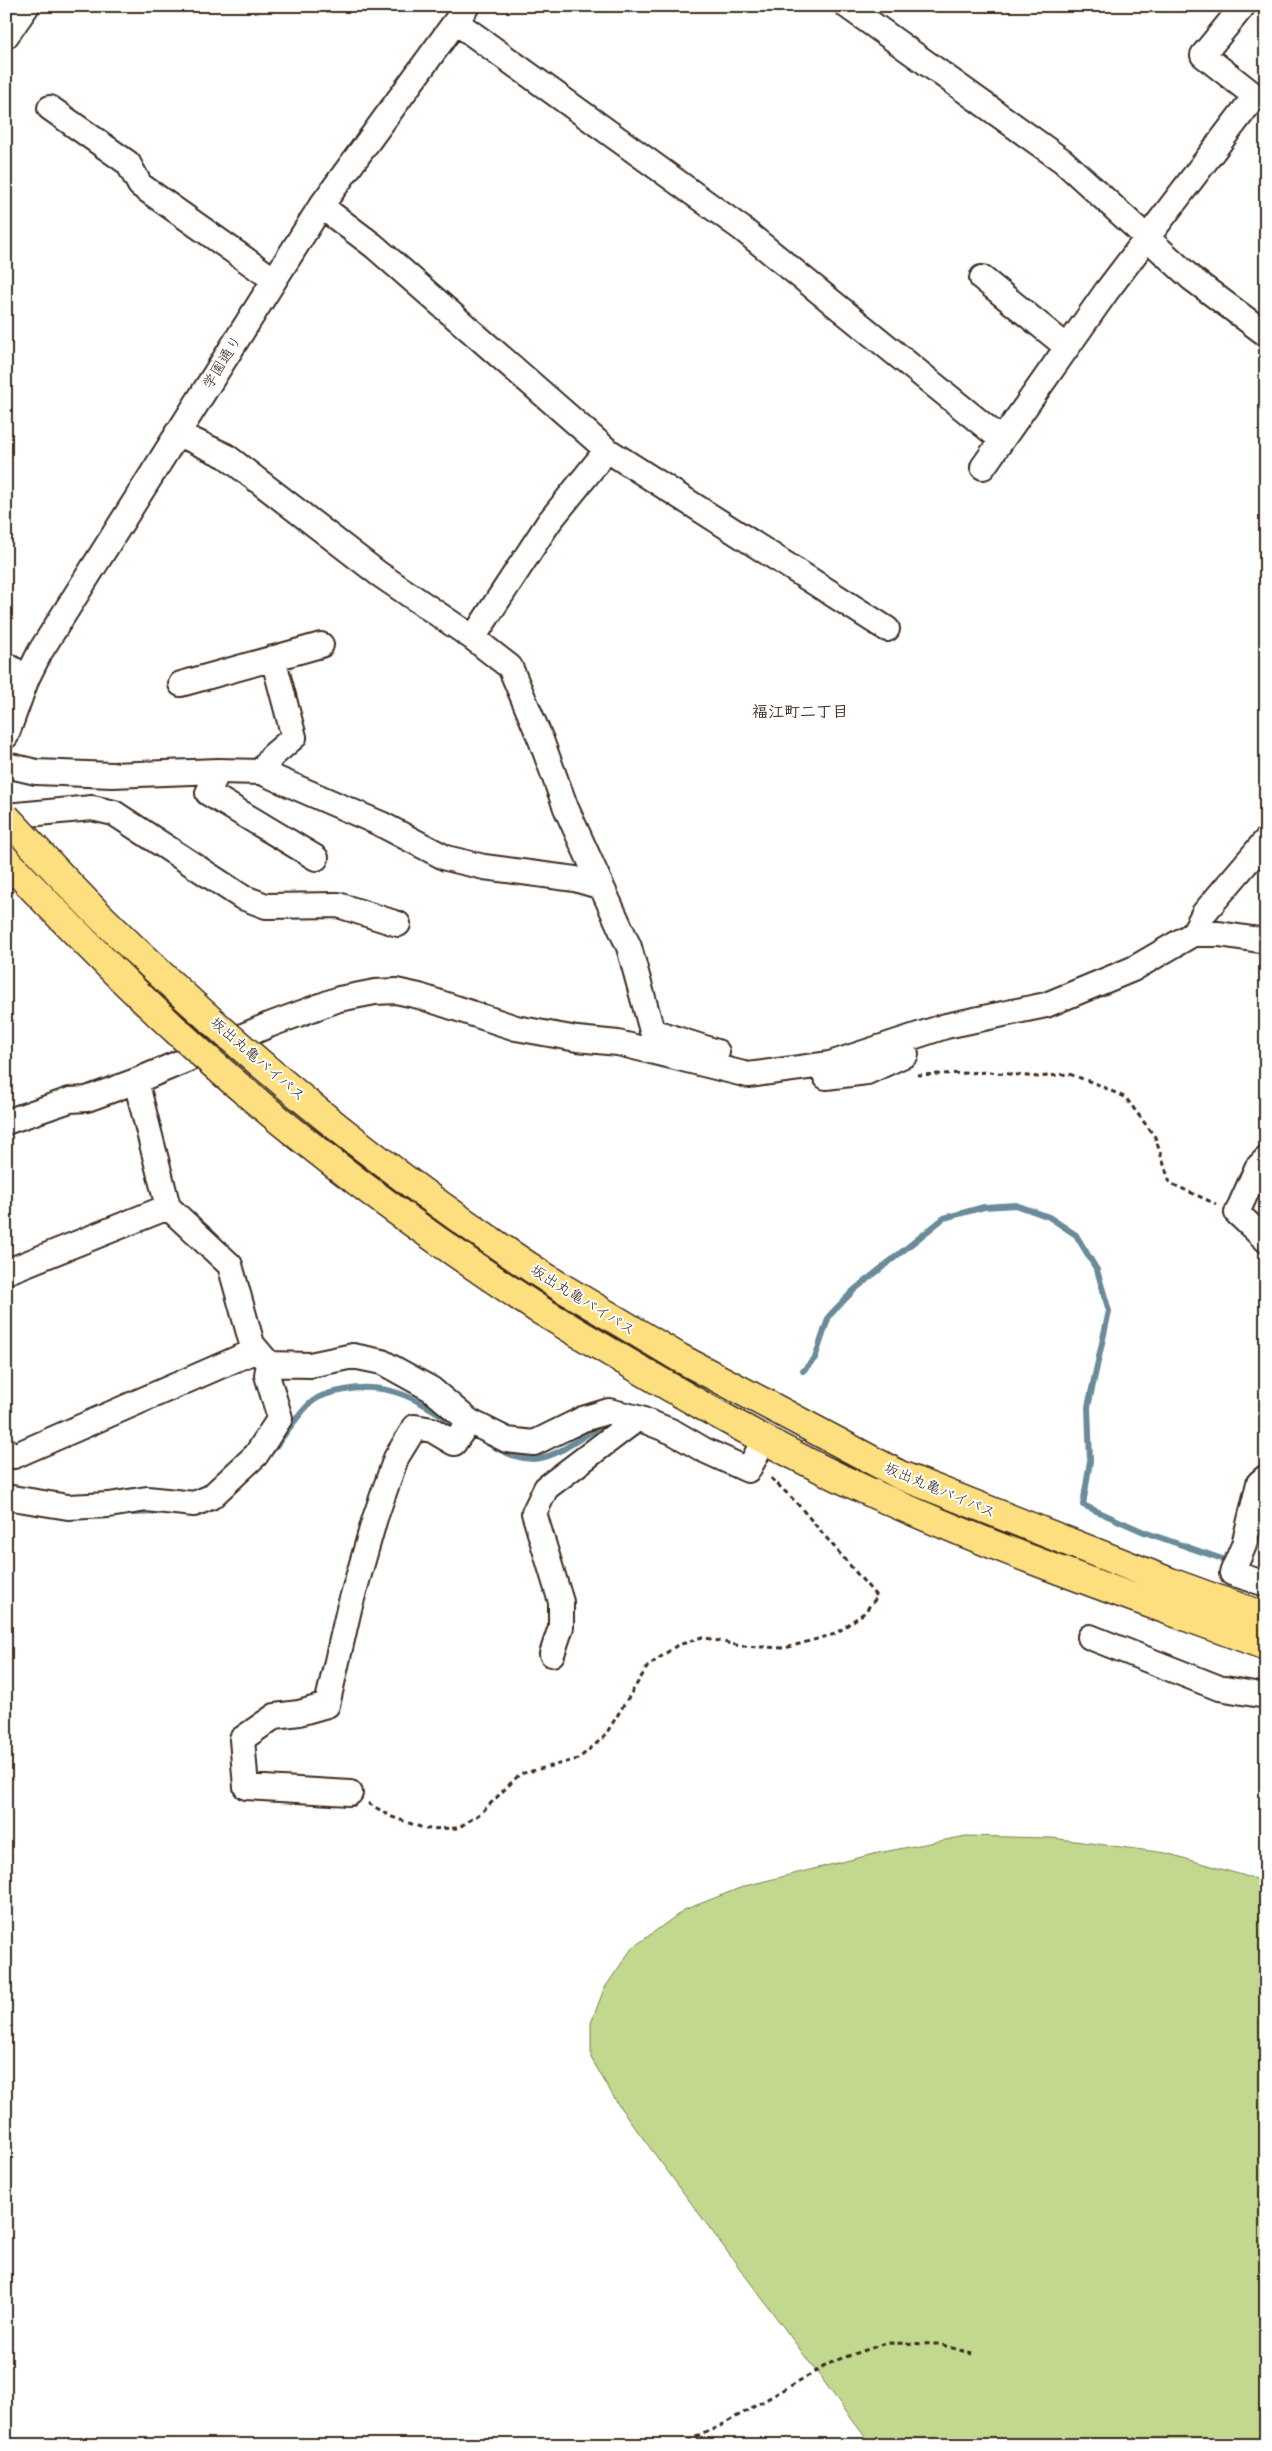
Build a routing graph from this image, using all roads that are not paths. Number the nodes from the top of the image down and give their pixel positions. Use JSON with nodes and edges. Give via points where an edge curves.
{"nodes":[{"id":1,"x":28,"y":6,"type":"edge"},
{"id":2,"x":847,"y":6,"type":"edge"},
{"id":3,"x":1243,"y":6,"type":"edge"},
{"id":4,"x":462,"y":14,"type":"edge"},
{"id":5,"x":6,"y":36,"type":"edge"},
{"id":6,"x":50,"y":108,"type":"dead end"},
{"id":7,"x":321,"y":206,"type":"junction"},
{"id":8,"x":1148,"y":238,"type":"junction"},
{"id":9,"x":982,"y":278,"type":"dead end"},
{"id":10,"x":273,"y":279,"type":"junction"},
{"id":11,"x":1266,"y":334,"type":"edge"},
{"id":12,"x":1067,"y":347,"type":"junction"},
{"id":13,"x":178,"y":433,"type":"junction"},
{"id":14,"x":1002,"y":440,"type":"junction"},
{"id":15,"x":608,"y":450,"type":"junction"},
{"id":16,"x":983,"y":467,"type":"dead end"},
{"id":17,"x":887,"y":629,"type":"dead end"},
{"id":18,"x":473,"y":638,"type":"junction"},
{"id":19,"x":321,"y":645,"type":"dead end"},
{"id":20,"x":273,"y":658,"type":"junction"},
{"id":21,"x":6,"y":665,"type":"edge"},
{"id":22,"x":27,"y":678,"type":"junction"},
{"id":23,"x":181,"y":684,"type":"dead end"},
{"id":24,"x":6,"y":736,"type":"edge"},
{"id":25,"x":6,"y":765,"type":"edge"},
{"id":26,"x":218,"y":771,"type":"junction"},
{"id":27,"x":261,"y":772,"type":"junction"},
{"id":28,"x":6,"y":816,"type":"edge"},
{"id":29,"x":1266,"y":840,"type":"edge"},
{"id":30,"x":316,"y":858,"type":"dead end"},
{"id":31,"x":6,"y":860,"type":"edge"},
{"id":32,"x":602,"y":887,"type":"junction"},
{"id":33,"x":398,"y":924,"type":"dead end"},
{"id":34,"x":1193,"y":934,"type":"junction"},
{"id":35,"x":1266,"y":941,"type":"edge"},
{"id":36,"x":754,"y":1074,"type":"junction"},
{"id":37,"x":136,"y":1081,"type":"junction"},
{"id":38,"x":6,"y":1122,"type":"edge"},
{"id":39,"x":1266,"y":1159,"type":"edge"},
{"id":40,"x":168,"y":1207,"type":"junction"},
{"id":41,"x":1266,"y":1240,"type":"edge"},
{"id":42,"x":6,"y":1272,"type":"edge"},
{"id":43,"x":263,"y":1357,"type":"junction"},
{"id":44,"x":638,"y":1418,"type":"junction"},
{"id":45,"x":464,"y":1427,"type":"junction"},
{"id":46,"x":6,"y":1450,"type":"edge"},
{"id":47,"x":758,"y":1452,"type":"junction"},
{"id":48,"x":1266,"y":1477,"type":"edge"},
{"id":49,"x":6,"y":1497,"type":"edge"},
{"id":50,"x":1266,"y":1584,"type":"edge"},
{"id":51,"x":1266,"y":1617,"type":"edge"},
{"id":52,"x":1090,"y":1637,"type":"dead end"},
{"id":53,"x":1266,"y":1646,"type":"edge"},
{"id":54,"x":552,"y":1654,"type":"dead end"},
{"id":55,"x":1266,"y":1696,"type":"edge"},
{"id":56,"x":350,"y":1793,"type":"road end"}],
"edges":[{"from":1,"to":5,"type":"street"},
{"from":2,"to":8,"type":"street","via":[[1063,160]]},
{"from":3,"to":8,"type":"street","via":[[1203,55],[1255,96]]},
{"from":4,"to":7,"type":"street","name":"学園通り"},
{"from":4,"to":14,"type":"street","via":[[741,228]]},
{"from":6,"to":10,"type":"street","via":[[128,163],[140,185]]},
{"from":7,"to":10,"type":"street","name":"学園通り"},
{"from":7,"to":15,"type":"street","via":[[374,246]]},
{"from":8,"to":11,"type":"street","via":[[1191,278]]},
{"from":8,"to":12,"type":"street"},
{"from":9,"to":12,"type":"street"},
{"from":10,"to":13,"type":"street","name":"学園通り"},
{"from":12,"to":14,"type":"street"},
{"from":13,"to":18,"type":"street","via":[[226,456],[379,574]]},
{"from":13,"to":22,"type":"street","name":"学園通り","via":[[70,602]]},
{"from":14,"to":16,"type":"street"},
{"from":15,"to":17,"type":"street"},
{"from":15,"to":18,"type":"street","via":[[549,522]]},
{"from":18,"to":32,"type":"street","via":[[510,667],[566,808]]},
{"from":19,"to":20,"type":"street"},
{"from":20,"to":23,"type":"street"},
{"from":20,"to":27,"type":"street","via":[[294,737],[272,756]]},
{"from":21,"to":22,"type":"street"},
{"from":22,"to":24,"type":"street","name":"学園通り"},
{"from":25,"to":26,"type":"street","via":[[36,772],[112,775]]},
{"from":26,"to":27,"type":"street"},
{"from":26,"to":30,"type":"street","via":[[208,793]]},
{"from":27,"to":32,"type":"street","via":[[380,824],[446,858],[484,867],[575,879]]},
{"from":28,"to":33,"type":"street","via":[[92,808],[114,813],[242,897],[266,906],[338,905]]},
{"from":28,"to":51,"type":"highway","name":"坂出丸亀バイパス","bridge":true,"via":[[100,916],[277,1078],[383,1164],[484,1238],[556,1284],[680,1358],[900,1475]]},
{"from":29,"to":34,"type":"street","via":[[1213,901]]},
{"from":31,"to":47,"type":"highway","name":"坂出丸亀バイパス","bridge":true,"via":[[159,1014],[258,1102],[362,1186],[466,1261],[662,1384]]},
{"from":32,"to":36,"type":"street","via":[[629,947],[652,1031],[738,1059]]},
{"from":34,"to":35,"type":"street"},
{"from":34,"to":36,"type":"street","via":[[1133,969],[1046,1006],[964,1022],[830,1064]]},
{"from":36,"to":37,"type":"street","via":[[618,1043],[516,1028],[396,991],[339,999]]},
{"from":37,"to":38,"type":"street"},
{"from":37,"to":40,"type":"street"},
{"from":39,"to":41,"type":"street","via":[[1257,1168],[1237,1213]]},
{"from":40,"to":42,"type":"street"},
{"from":40,"to":43,"type":"street","via":[[230,1265],[252,1344]]},
{"from":43,"to":45,"type":"street","via":[[310,1365],[353,1356],[382,1362],[431,1389]]},
{"from":43,"to":46,"type":"street","via":[[14,1456]]},
{"from":43,"to":49,"type":"street","via":[[280,1418],[256,1455],[211,1497],[194,1504],[147,1499],[109,1506],[68,1507]]},
{"from":44,"to":45,"type":"street","via":[[609,1411],[583,1419],[534,1443],[507,1440]]},
{"from":44,"to":47,"type":"street","via":[[748,1470]]},
{"from":44,"to":54,"type":"street","via":[[546,1488],[534,1513],[562,1602],[561,1627]]},
{"from":45,"to":56,"type":"street","via":[[454,1443],[432,1430],[415,1427],[396,1458],[352,1600],[328,1705],[275,1716],[242,1739],[246,1787]]},
{"from":47,"to":53,"type":"highway","name":"坂出丸亀バイパス"},
{"from":48,"to":50,"type":"street","via":[[1260,1483],[1244,1545],[1234,1566]]},
{"from":52,"to":55,"type":"street","via":[[1219,1688]]}]}
